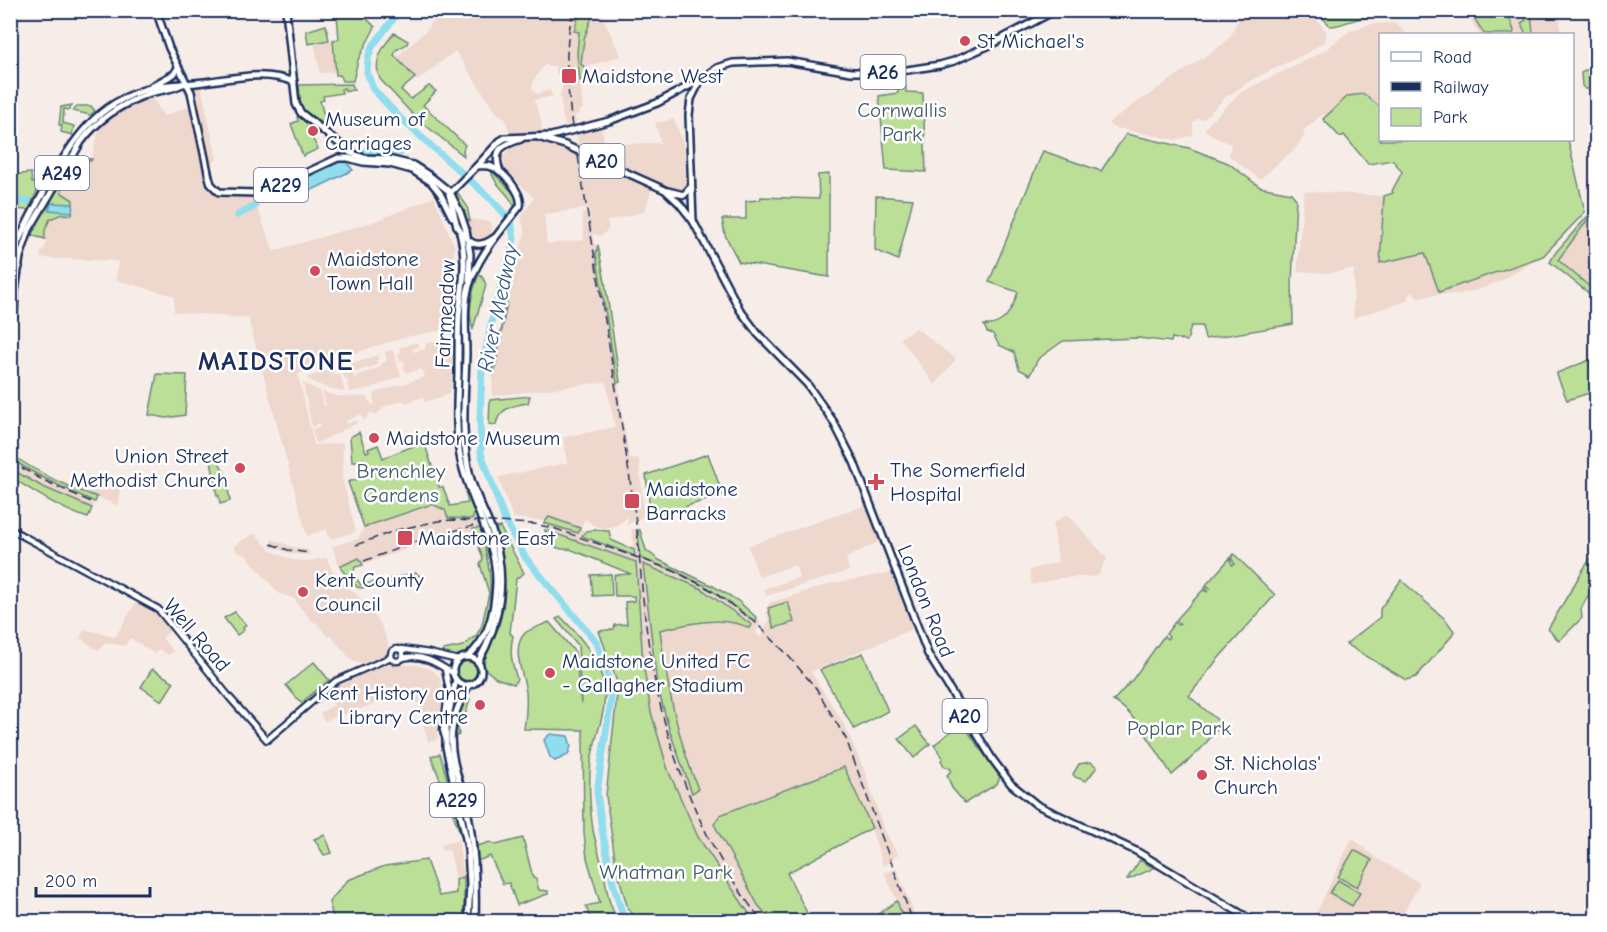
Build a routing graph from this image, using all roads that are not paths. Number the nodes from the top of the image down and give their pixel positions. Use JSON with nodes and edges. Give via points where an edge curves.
{"nodes":[{"id":1,"x":156,"y":10,"type":"edge"},
{"id":2,"x":286,"y":10,"type":"edge"},
{"id":3,"x":1056,"y":10,"type":"edge"},
{"id":4,"x":178,"y":68,"type":"junction"},
{"id":5,"x":702,"y":80,"type":"junction"},
{"id":6,"x":294,"y":82,"type":"junction"},
{"id":7,"x":184,"y":84,"type":"junction"},
{"id":8,"x":148,"y":88,"type":"junction"},
{"id":9,"x":683,"y":90,"type":"junction"},
{"id":10,"x":691,"y":99,"type":"junction"},
{"id":11,"x":106,"y":113,"type":"junction"},
{"id":12,"x":564,"y":133,"type":"junction"},
{"id":13,"x":526,"y":137,"type":"junction"},
{"id":14,"x":538,"y":137,"type":"junction"},
{"id":15,"x":336,"y":140,"type":"junction"},
{"id":16,"x":566,"y":145,"type":"junction"},
{"id":17,"x":338,"y":158,"type":"junction"},
{"id":18,"x":477,"y":166,"type":"junction"},
{"id":19,"x":500,"y":172,"type":"junction"},
{"id":20,"x":690,"y":186,"type":"junction"},
{"id":21,"x":665,"y":190,"type":"junction"},
{"id":22,"x":451,"y":192,"type":"junction"},
{"id":23,"x":693,"y":221,"type":"junction"},
{"id":24,"x":459,"y":229,"type":"junction"},
{"id":25,"x":498,"y":233,"type":"junction"},
{"id":26,"x":468,"y":239,"type":"junction"},
{"id":27,"x":10,"y":254,"type":"edge"},
{"id":28,"x":10,"y":259,"type":"edge"},
{"id":29,"x":19,"y":267,"type":"junction"},
{"id":30,"x":469,"y":285,"type":"junction"},
{"id":31,"x":15,"y":291,"type":"junction"},
{"id":32,"x":10,"y":298,"type":"edge"},
{"id":33,"x":10,"y":327,"type":"edge"},
{"id":34,"x":10,"y":529,"type":"edge"},
{"id":35,"x":401,"y":649,"type":"junction"},
{"id":36,"x":391,"y":657,"type":"junction"},
{"id":37,"x":467,"y":657,"type":"junction"},
{"id":38,"x":403,"y":658,"type":"junction"},
{"id":39,"x":458,"y":660,"type":"junction"},
{"id":40,"x":478,"y":662,"type":"junction"},
{"id":41,"x":445,"y":669,"type":"junction"},
{"id":42,"x":455,"y":677,"type":"junction"},
{"id":43,"x":469,"y":685,"type":"junction"},
{"id":44,"x":446,"y":740,"type":"junction"},
{"id":45,"x":468,"y":921,"type":"edge"},
{"id":46,"x":475,"y":921,"type":"edge"},
{"id":47,"x":1255,"y":921,"type":"edge"}],
"edges":[{"from":1,"to":4,"type":"main road","number":"A229"},
{"from":2,"to":6,"type":"main road"},
{"from":3,"to":5,"type":"main road","number":"A26","via":[[990,45],[940,65],[894,72],[851,72],[787,61],[745,61],[717,68]]},
{"from":4,"to":7,"type":"main road","number":"A229"},
{"from":4,"to":8,"type":"main road","number":"A249","via":[[172,76]]},
{"from":5,"to":9,"type":"main road","number":"A26"},
{"from":5,"to":10,"type":"main road"},
{"from":6,"to":7,"type":"main road","number":"A249","via":[[261,75]]},
{"from":6,"to":15,"type":"main road","via":[[301,113]]},
{"from":7,"to":8,"type":"main road","number":"A249"},
{"from":7,"to":11,"type":"main road","number":"A249","via":[[145,95]]},
{"from":7,"to":17,"type":"main road","number":"A229","via":[[197,114],[209,177],[219,192],[267,191]]},
{"from":8,"to":11,"type":"main road","number":"A249"},
{"from":9,"to":10,"type":"main road"},
{"from":9,"to":12,"type":"main road","number":"A20","via":[[639,111]]},
{"from":10,"to":20,"type":"main road","number":"A20"},
{"from":11,"to":27,"type":"main road","number":"A249","via":[[88,124],[71,145]]},
{"from":11,"to":29,"type":"main road","number":"A249","via":[[71,157],[29,230]]},
{"from":12,"to":14,"type":"main road","number":"A20"},
{"from":12,"to":16,"type":"main road","number":"A20"},
{"from":13,"to":14,"type":"main road","number":"A20"},
{"from":13,"to":18,"type":"main road","number":"A20","via":[[500,141]]},
{"from":13,"to":19,"type":"main road","number":"A20","via":[[501,147]]},
{"from":14,"to":16,"type":"main road","name":"London Road","number":"A20"},
{"from":15,"to":17,"type":"main road","number":"A229"},
{"from":15,"to":22,"type":"main road","via":[[359,157],[416,166]]},
{"from":16,"to":21,"type":"main road","name":"London Road","number":"A20"},
{"from":17,"to":24,"type":"main road","number":"A229","via":[[401,166],[420,175],[436,188]]},
{"from":18,"to":19,"type":"main road","via":[[492,166]]},
{"from":18,"to":22,"type":"main road"},
{"from":19,"to":25,"type":"main road","via":[[521,201]]},
{"from":20,"to":21,"type":"main road","via":[[684,195]]},
{"from":20,"to":23,"type":"main road","name":"London Road","number":"A20"},
{"from":21,"to":23,"type":"main road","name":"London Road","number":"A20"},
{"from":22,"to":24,"type":"main road","number":"A229"},
{"from":22,"to":26,"type":"main road"},
{"from":23,"to":47,"type":"main road","name":"London Road","number":"A20","via":[[740,310],[807,384],[839,430],[928,654],[1011,784],[1037,805],[1136,851]]},
{"from":24,"to":26,"type":"main road","number":"A229"},
{"from":24,"to":37,"type":"main road","name":"Fairmeadow","number":"A229","via":[[465,264],[459,320],[461,459],[492,552],[496,579],[489,626]]},
{"from":25,"to":26,"type":"main road","via":[[483,244]]},
{"from":25,"to":30,"type":"main road","name":"Fairmeadow"},
{"from":26,"to":30,"type":"main road"},
{"from":28,"to":29,"type":"main road"},
{"from":29,"to":31,"type":"main road","number":"A249"},
{"from":30,"to":40,"type":"main road","name":"Fairmeadow","via":[[465,439],[475,490],[498,552],[501,580],[498,616]]},
{"from":31,"to":32,"type":"main road"},
{"from":31,"to":33,"type":"main road","number":"A249"},
{"from":34,"to":36,"type":"main road","name":"Well Road","via":[[162,613],[267,740],[336,681]]},
{"from":35,"to":36,"type":"main road","via":[[393,650]]},
{"from":35,"to":38,"type":"main road"},
{"from":35,"to":39,"type":"main road"},
{"from":36,"to":38,"type":"main road","via":[[397,661]]},
{"from":37,"to":39,"type":"main road"},
{"from":37,"to":40,"type":"main road"},
{"from":38,"to":41,"type":"main road","via":[[421,658]]},
{"from":39,"to":42,"type":"main road"},
{"from":40,"to":43,"type":"main road","via":[[480,676]]},
{"from":41,"to":42,"type":"main road"},
{"from":41,"to":44,"type":"main road","via":[[449,688],[443,730]]},
{"from":42,"to":43,"type":"main road"},
{"from":42,"to":44,"type":"main road","number":"A229"},
{"from":43,"to":46,"type":"main road","number":"A229","via":[[453,716],[451,742],[455,774],[470,826]]},
{"from":44,"to":45,"type":"main road","number":"A229","via":[[468,848]]}]}
